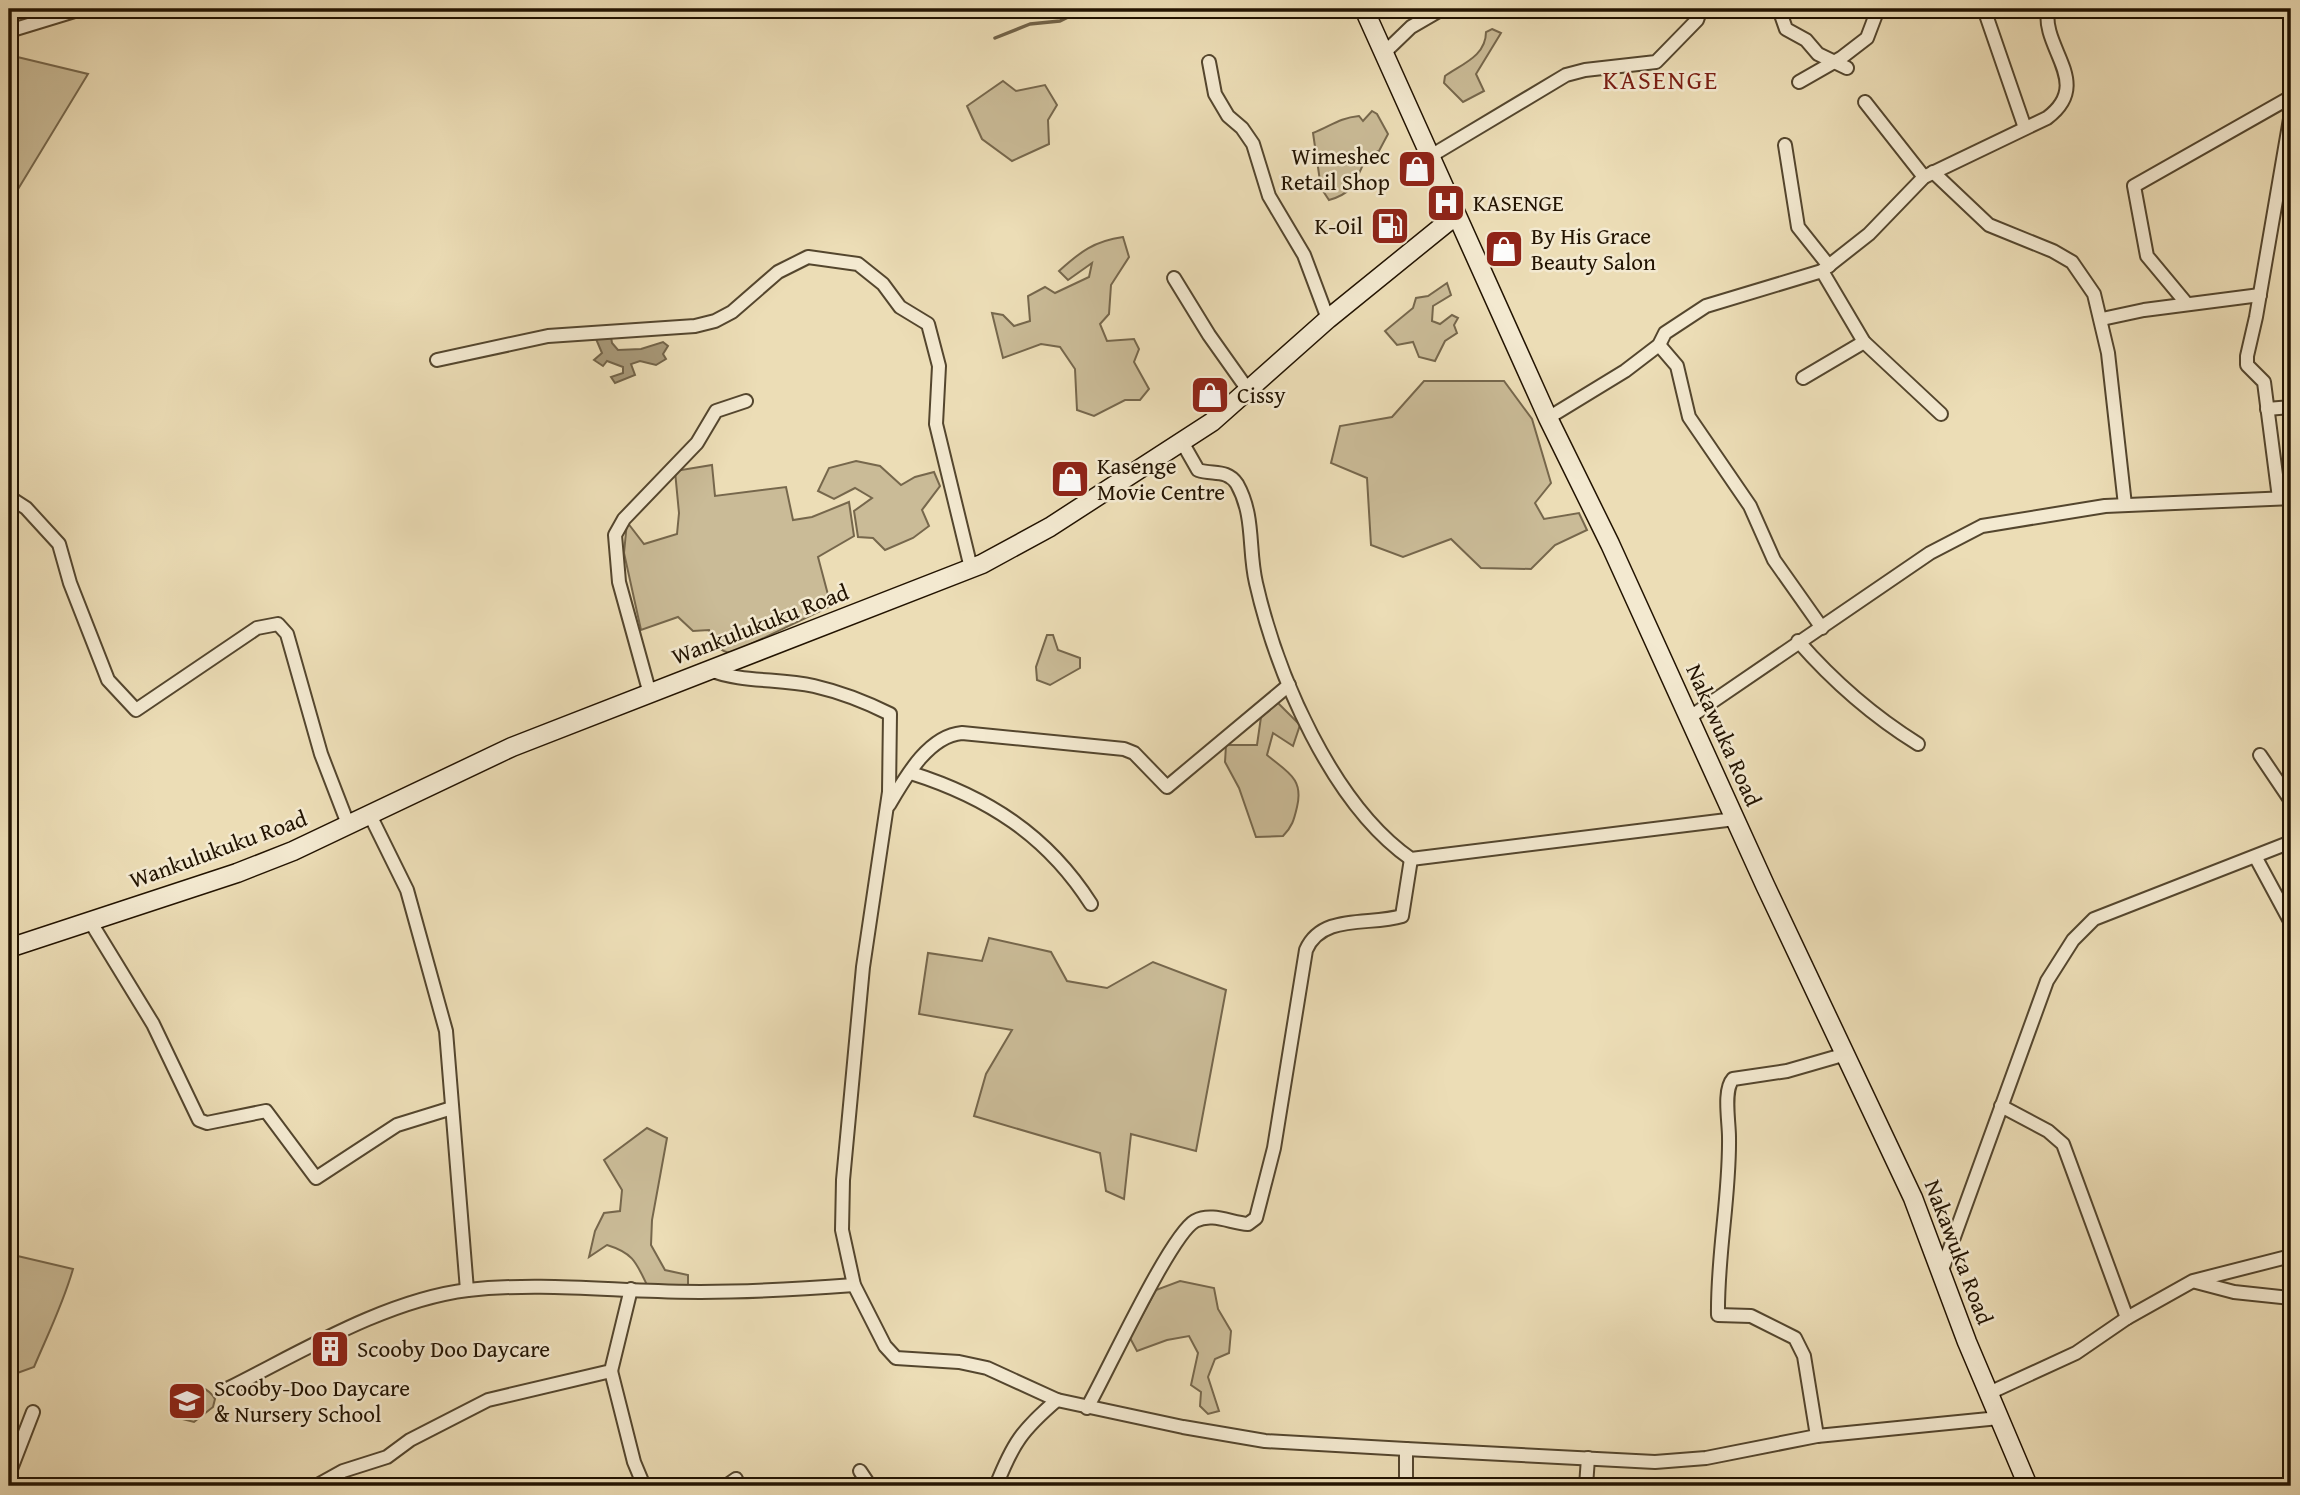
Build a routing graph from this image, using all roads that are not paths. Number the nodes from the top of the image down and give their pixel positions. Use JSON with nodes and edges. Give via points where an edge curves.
{"nodes":[{"id":1,"x":81,"y":9,"type":"edge"},
{"id":2,"x":1364,"y":9,"type":"edge"},
{"id":3,"x":1442,"y":9,"type":"edge"},
{"id":4,"x":1701,"y":9,"type":"edge"},
{"id":5,"x":1779,"y":9,"type":"edge"},
{"id":6,"x":1878,"y":9,"type":"edge"},
{"id":7,"x":1983,"y":9,"type":"edge"},
{"id":8,"x":2047,"y":10,"type":"edge"},
{"id":9,"x":9,"y":31,"type":"edge"},
{"id":10,"x":1383,"y":54,"type":"junction"},
{"id":11,"x":1209,"y":62,"type":"dead end"},
{"id":12,"x":1847,"y":68,"type":"dead end"},
{"id":13,"x":1799,"y":82,"type":"dead end"},
{"id":14,"x":2291,"y":97,"type":"edge"},
{"id":15,"x":1864,"y":102,"type":"dead end"},
{"id":16,"x":2291,"y":113,"type":"edge"},
{"id":17,"x":2025,"y":128,"type":"junction"},
{"id":18,"x":1785,"y":145,"type":"dead end"},
{"id":19,"x":1429,"y":157,"type":"junction"},
{"id":20,"x":1929,"y":175,"type":"junction"},
{"id":21,"x":1455,"y":216,"type":"junction"},
{"id":22,"x":1826,"y":269,"type":"junction"},
{"id":23,"x":1174,"y":278,"type":"dead end"},
{"id":24,"x":2260,"y":295,"type":"junction"},
{"id":25,"x":2187,"y":304,"type":"junction"},
{"id":26,"x":1328,"y":319,"type":"junction"},
{"id":27,"x":2102,"y":319,"type":"junction"},
{"id":28,"x":1864,"y":342,"type":"junction"},
{"id":29,"x":1659,"y":345,"type":"junction"},
{"id":30,"x":437,"y":360,"type":"dead end"},
{"id":31,"x":1804,"y":378,"type":"dead end"},
{"id":32,"x":1248,"y":390,"type":"junction"},
{"id":33,"x":746,"y":401,"type":"dead end"},
{"id":34,"x":2291,"y":407,"type":"edge"},
{"id":35,"x":2267,"y":409,"type":"junction"},
{"id":36,"x":1941,"y":414,"type":"dead end"},
{"id":37,"x":1548,"y":418,"type":"junction"},
{"id":38,"x":1182,"y":442,"type":"junction"},
{"id":39,"x":9,"y":497,"type":"edge"},
{"id":40,"x":2285,"y":498,"type":"edge"},
{"id":41,"x":2125,"y":505,"type":"junction"},
{"id":42,"x":971,"y":568,"type":"junction"},
{"id":43,"x":1822,"y":628,"type":"junction"},
{"id":44,"x":1798,"y":641,"type":"junction"},
{"id":45,"x":707,"y":669,"type":"junction"},
{"id":46,"x":1289,"y":685,"type":"junction"},
{"id":47,"x":650,"y":694,"type":"junction"},
{"id":48,"x":1689,"y":717,"type":"junction"},
{"id":49,"x":1918,"y":744,"type":"dead end"},
{"id":50,"x":2260,"y":755,"type":"dead end"},
{"id":51,"x":911,"y":773,"type":"junction"},
{"id":52,"x":2291,"y":801,"type":"edge"},
{"id":53,"x":887,"y":808,"type":"junction"},
{"id":54,"x":369,"y":813,"type":"junction"},
{"id":55,"x":1735,"y":819,"type":"junction"},
{"id":56,"x":348,"y":824,"type":"junction"},
{"id":57,"x":2291,"y":842,"type":"edge"},
{"id":58,"x":2256,"y":858,"type":"junction"},
{"id":59,"x":1410,"y":859,"type":"junction"},
{"id":60,"x":1091,"y":904,"type":"dead end"},
{"id":61,"x":90,"y":921,"type":"junction"},
{"id":62,"x":2291,"y":923,"type":"edge"},
{"id":63,"x":9,"y":948,"type":"edge"},
{"id":64,"x":1846,"y":1054,"type":"junction"},
{"id":65,"x":2001,"y":1106,"type":"junction"},
{"id":66,"x":452,"y":1108,"type":"junction"},
{"id":67,"x":2291,"y":1256,"type":"edge"},
{"id":68,"x":1942,"y":1270,"type":"junction"},
{"id":69,"x":2193,"y":1281,"type":"junction"},
{"id":70,"x":854,"y":1285,"type":"junction"},
{"id":71,"x":631,"y":1289,"type":"junction"},
{"id":72,"x":467,"y":1290,"type":"junction"},
{"id":73,"x":2291,"y":1298,"type":"edge"},
{"id":74,"x":2127,"y":1318,"type":"junction"},
{"id":75,"x":611,"y":1371,"type":"junction"},
{"id":76,"x":229,"y":1388,"type":"dead end"},
{"id":77,"x":1989,"y":1393,"type":"junction"},
{"id":78,"x":1057,"y":1400,"type":"junction"},
{"id":79,"x":1087,"y":1408,"type":"junction"},
{"id":80,"x":33,"y":1412,"type":"dead end"},
{"id":81,"x":1999,"y":1418,"type":"junction"},
{"id":82,"x":1817,"y":1436,"type":"junction"},
{"id":83,"x":1406,"y":1449,"type":"junction"},
{"id":84,"x":1588,"y":1458,"type":"junction"},
{"id":85,"x":860,"y":1471,"type":"dead end"},
{"id":86,"x":9,"y":1474,"type":"edge"},
{"id":87,"x":316,"y":1486,"type":"edge"},
{"id":88,"x":644,"y":1486,"type":"edge"},
{"id":89,"x":870,"y":1486,"type":"edge"},
{"id":90,"x":996,"y":1486,"type":"edge"},
{"id":91,"x":1406,"y":1486,"type":"edge"},
{"id":92,"x":1586,"y":1486,"type":"edge"},
{"id":93,"x":2028,"y":1486,"type":"edge"}],
"edges":[{"from":1,"to":9,"type":"street"},
{"from":2,"to":10,"type":"main road","name":"Nakawuka Road"},
{"from":3,"to":10,"type":"street","via":[[1411,27]]},
{"from":4,"to":19,"type":"street","via":[[1697,20],[1656,62],[1566,75]]},
{"from":5,"to":12,"type":"street","via":[[1786,29],[1806,40],[1818,54]]},
{"from":6,"to":13,"type":"street","via":[[1867,38]]},
{"from":7,"to":17,"type":"street"},
{"from":8,"to":17,"type":"street","via":[[2066,99],[2047,118]]},
{"from":10,"to":19,"type":"main road","name":"Nakawuka Road"},
{"from":11,"to":26,"type":"street","via":[[1215,94],[1231,120],[1249,136],[1269,196],[1304,255]]},
{"from":14,"to":25,"type":"street","via":[[2134,186],[2147,256]]},
{"from":15,"to":20,"type":"street"},
{"from":16,"to":24,"type":"street"},
{"from":17,"to":20,"type":"street"},
{"from":18,"to":22,"type":"street","via":[[1798,227]]},
{"from":19,"to":21,"type":"main road","name":"Nakawuka Road"},
{"from":20,"to":22,"type":"street"},
{"from":20,"to":27,"type":"street","via":[[1989,225],[2071,262],[2094,294]]},
{"from":21,"to":26,"type":"main road","name":"Wankulukuku Road"},
{"from":21,"to":37,"type":"main road","name":"Nakawuka Road"},
{"from":22,"to":28,"type":"street"},
{"from":22,"to":29,"type":"street","via":[[1706,306],[1665,333]]},
{"from":23,"to":32,"type":"street"},
{"from":24,"to":25,"type":"street"},
{"from":24,"to":35,"type":"street","via":[[2247,365],[2264,382]]},
{"from":25,"to":27,"type":"street"},
{"from":26,"to":32,"type":"main road","name":"Wankulukuku Road"},
{"from":27,"to":41,"type":"street"},
{"from":28,"to":31,"type":"street"},
{"from":28,"to":36,"type":"street"},
{"from":29,"to":37,"type":"street"},
{"from":29,"to":43,"type":"street","via":[[1677,366],[1689,417],[1750,506],[1774,560]]},
{"from":30,"to":42,"type":"street","via":[[548,337],[705,323],[732,312],[791,263],[808,257],[858,264],[883,284],[900,307],[928,324],[939,366],[936,424]]},
{"from":32,"to":38,"type":"main road","name":"Wankulukuku Road"},
{"from":33,"to":47,"type":"street","via":[[716,411],[697,443],[624,519],[615,535],[619,582]]},
{"from":34,"to":35,"type":"street"},
{"from":35,"to":40,"type":"street"},
{"from":37,"to":48,"type":"main road","name":"Nakawuka Road"},
{"from":38,"to":42,"type":"main road","name":"Wankulukuku Road","via":[[1050,527]]},
{"from":38,"to":46,"type":"street","via":[[1199,471],[1227,475],[1237,485],[1252,530],[1256,584]]},
{"from":39,"to":56,"type":"street","via":[[26,508],[59,544],[69,583],[108,680],[136,710],[257,628],[278,624],[287,634],[321,754]]},
{"from":40,"to":41,"type":"street"},
{"from":41,"to":43,"type":"street","via":[[1982,526],[1930,553]]},
{"from":42,"to":45,"type":"main road","name":"Wankulukuku Road"},
{"from":43,"to":44,"type":"street"},
{"from":44,"to":48,"type":"street"},
{"from":44,"to":49,"type":"street","via":[[1877,717]]},
{"from":45,"to":47,"type":"main road","name":"Wankulukuku Road"},
{"from":45,"to":53,"type":"street","via":[[746,681],[813,686],[890,714]]},
{"from":46,"to":51,"type":"street","via":[[1167,787],[1125,749],[962,733],[937,743]]},
{"from":46,"to":59,"type":"street","via":[[1360,812]]},
{"from":47,"to":54,"type":"main road","name":"Wankulukuku Road","via":[[512,747]]},
{"from":48,"to":55,"type":"main road","name":"Nakawuka Road"},
{"from":50,"to":52,"type":"street"},
{"from":51,"to":53,"type":"street"},
{"from":51,"to":60,"type":"street","via":[[996,808],[1062,864]]},
{"from":53,"to":70,"type":"street","via":[[863,967],[843,1180],[842,1230]]},
{"from":54,"to":56,"type":"main road","name":"Wankulukuku Road"},
{"from":54,"to":66,"type":"street","via":[[407,890],[450,1048]]},
{"from":55,"to":59,"type":"street"},
{"from":55,"to":64,"type":"main road","name":"Nakawuka Road"},
{"from":56,"to":61,"type":"main road","name":"Wankulukuku Road","via":[[237,873]]},
{"from":57,"to":58,"type":"street"},
{"from":58,"to":62,"type":"street"},
{"from":58,"to":65,"type":"street","via":[[2119,908],[2083,928],[2048,981]]},
{"from":59,"to":79,"type":"street","via":[[1402,916],[1335,926],[1311,939],[1306,950],[1274,1148],[1256,1218],[1248,1224],[1212,1218],[1194,1222],[1146,1296]]},
{"from":61,"to":63,"type":"main road","name":"Wankulukuku Road"},
{"from":61,"to":66,"type":"street","via":[[153,1024],[199,1120],[207,1123],[266,1111],[316,1178],[397,1125]]},
{"from":64,"to":68,"type":"main road","name":"Nakawuka Road"},
{"from":64,"to":82,"type":"street","via":[[1787,1071],[1733,1079],[1728,1089],[1730,1154],[1718,1315],[1751,1316],[1795,1338],[1804,1356]]},
{"from":65,"to":68,"type":"street"},
{"from":65,"to":74,"type":"street","via":[[2063,1144]]},
{"from":66,"to":72,"type":"street"},
{"from":67,"to":69,"type":"street"},
{"from":68,"to":77,"type":"main road","name":"Nakawuka Road"},
{"from":69,"to":73,"type":"street","via":[[2234,1292]]},
{"from":69,"to":74,"type":"street"},
{"from":70,"to":71,"type":"street","via":[[793,1290]]},
{"from":70,"to":78,"type":"street","via":[[885,1346],[896,1358],[987,1368]]},
{"from":71,"to":72,"type":"street"},
{"from":71,"to":75,"type":"street"},
{"from":72,"to":76,"type":"street","via":[[378,1317]]},
{"from":74,"to":77,"type":"street","via":[[2076,1353]]},
{"from":75,"to":87,"type":"street","via":[[488,1400],[410,1440],[387,1457],[343,1471]]},
{"from":75,"to":88,"type":"street"},
{"from":77,"to":81,"type":"main road","name":"Nakawuka Road"},
{"from":78,"to":79,"type":"street"},
{"from":78,"to":90,"type":"street","via":[[1022,1431]]},
{"from":79,"to":83,"type":"street","via":[[1265,1441]]},
{"from":80,"to":86,"type":"street"},
{"from":81,"to":82,"type":"street"},
{"from":81,"to":93,"type":"main road","name":"Nakawuka Road"},
{"from":82,"to":84,"type":"street","via":[[1706,1458],[1655,1462]]},
{"from":83,"to":84,"type":"street"},
{"from":83,"to":91,"type":"street"},
{"from":84,"to":92,"type":"street"},
{"from":85,"to":89,"type":"street"}]}
